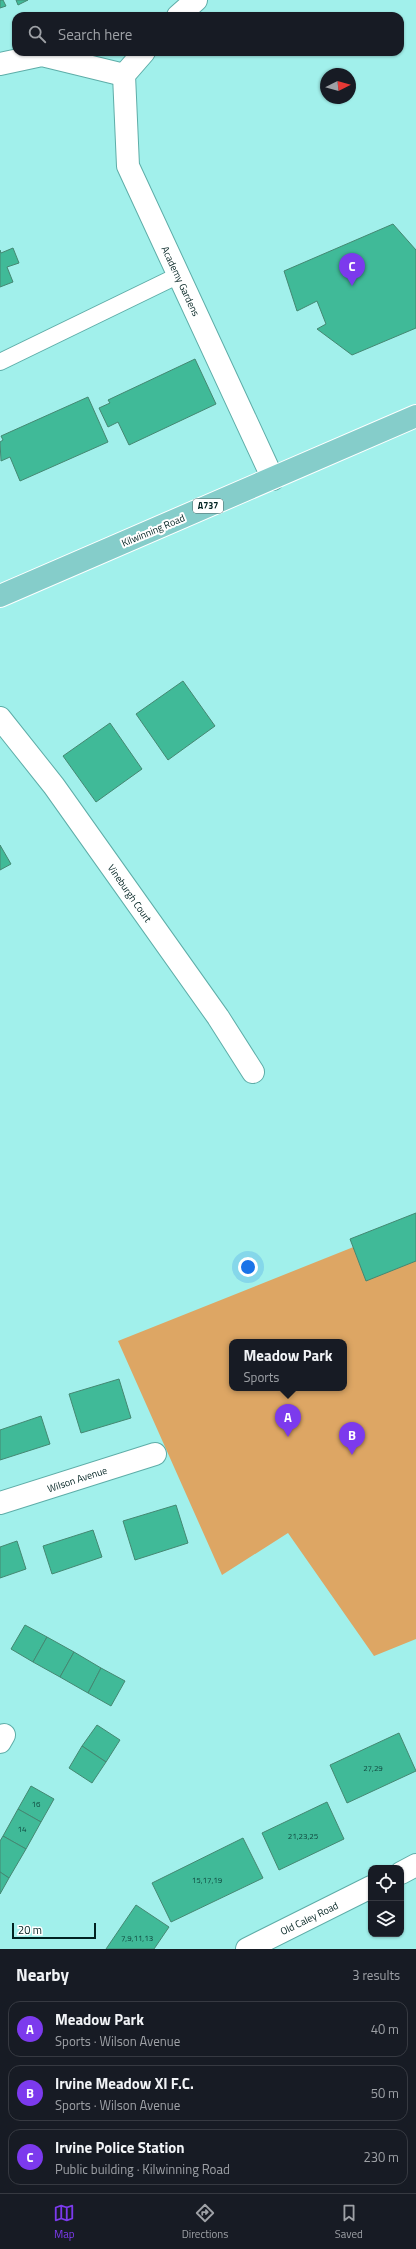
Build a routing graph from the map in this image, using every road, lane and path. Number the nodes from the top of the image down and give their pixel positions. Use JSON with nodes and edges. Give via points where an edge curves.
{"nodes":[{"id":1,"x":196,"y":0,"type":"edge"},
{"id":2,"x":182,"y":12,"type":"edge"},
{"id":3,"x":37,"y":56,"type":"edge"},
{"id":4,"x":46,"y":56,"type":"edge"},
{"id":5,"x":141,"y":56,"type":"edge"},
{"id":6,"x":0,"y":64,"type":"edge"},
{"id":7,"x":124,"y":75,"type":"junction"},
{"id":8,"x":179,"y":276,"type":"junction"},
{"id":9,"x":0,"y":362,"type":"edge"},
{"id":10,"x":416,"y":416,"type":"edge"},
{"id":11,"x":273,"y":479,"type":"junction"},
{"id":12,"x":0,"y":596,"type":"edge"},
{"id":13,"x":0,"y":718,"type":"edge"},
{"id":14,"x":253,"y":1072,"type":"dead end"},
{"id":15,"x":155,"y":1454,"type":"dead end"},
{"id":16,"x":0,"y":1504,"type":"edge"},
{"id":17,"x":416,"y":1865,"type":"edge"},
{"id":18,"x":404,"y":1871,"type":"edge"},
{"id":19,"x":368,"y":1888,"type":"edge"},
{"id":20,"x":247,"y":1949,"type":"edge"}],
"edges":[{"from":1,"to":2,"type":"street"},
{"from":3,"to":6,"type":"street"},
{"from":4,"to":7,"type":"street"},
{"from":5,"to":7,"type":"street"},
{"from":7,"to":8,"type":"street","name":"Academy Gardens","via":[[128,166]]},
{"from":8,"to":9,"type":"lane"},
{"from":8,"to":11,"type":"street","name":"Academy Gardens"},
{"from":10,"to":11,"type":"main road","name":"Kilwinning Road","number":"A737"},
{"from":11,"to":12,"type":"main road","name":"Kilwinning Road","number":"A737"},
{"from":13,"to":14,"type":"street","name":"Vineburgh Court","via":[[54,786],[218,1017]]},
{"from":15,"to":16,"type":"street","name":"Wilson Avenue"},
{"from":17,"to":18,"type":"street"},
{"from":19,"to":20,"type":"street","name":"Old Caley Road"}]}
